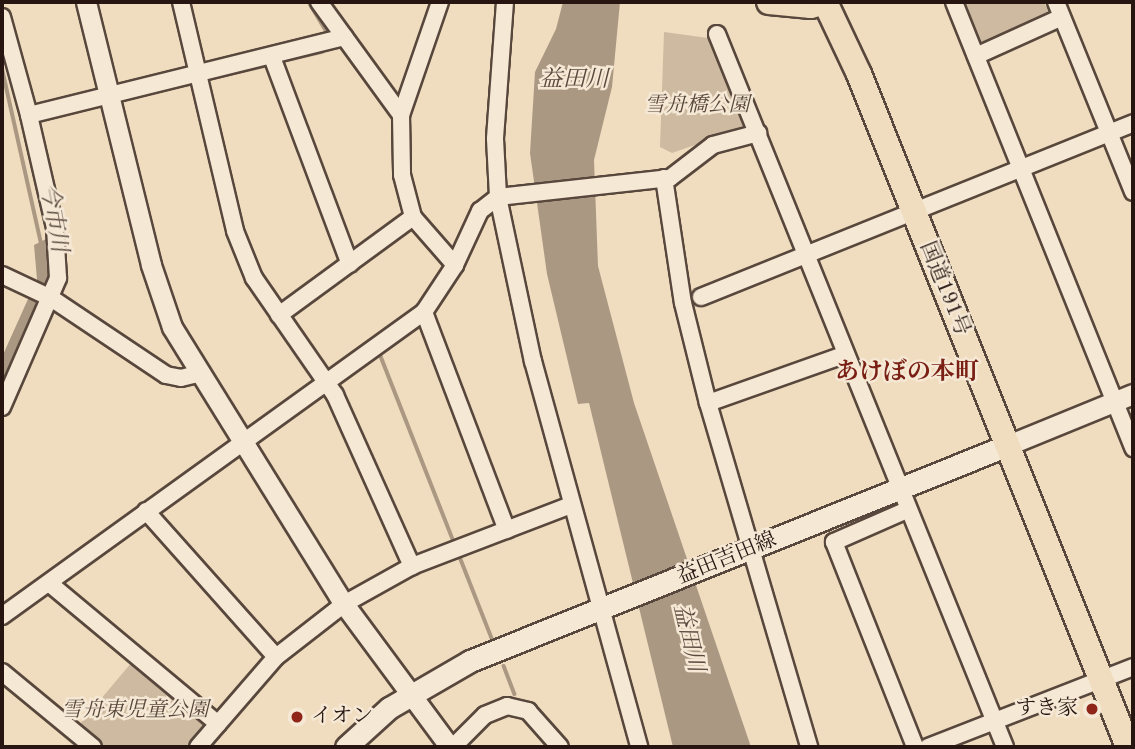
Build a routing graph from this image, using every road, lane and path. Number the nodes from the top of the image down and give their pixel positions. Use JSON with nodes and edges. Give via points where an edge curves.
{"nodes":[{"id":1,"x":86,"y":2,"type":"edge"},
{"id":2,"x":181,"y":2,"type":"edge"},
{"id":3,"x":319,"y":2,"type":"edge"},
{"id":4,"x":505,"y":2,"type":"edge"},
{"id":5,"x":769,"y":2,"type":"edge"},
{"id":6,"x":825,"y":2,"type":"edge"},
{"id":7,"x":954,"y":2,"type":"edge"},
{"id":8,"x":435,"y":4,"type":"edge"},
{"id":9,"x":1059,"y":9,"type":"edge"},
{"id":10,"x":2,"y":17,"type":"edge"},
{"id":11,"x":717,"y":34,"type":"dead end"},
{"id":12,"x":344,"y":37,"type":"junction"},
{"id":13,"x":976,"y":56,"type":"junction"},
{"id":14,"x":272,"y":57,"type":"junction"},
{"id":15,"x":198,"y":73,"type":"junction"},
{"id":16,"x":109,"y":96,"type":"junction"},
{"id":17,"x":29,"y":115,"type":"junction"},
{"id":18,"x":401,"y":115,"type":"junction"},
{"id":19,"x":1133,"y":123,"type":"edge"},
{"id":20,"x":758,"y":133,"type":"junction"},
{"id":21,"x":1109,"y":133,"type":"junction"},
{"id":22,"x":1021,"y":168,"type":"junction"},
{"id":23,"x":658,"y":179,"type":"junction"},
{"id":24,"x":1133,"y":192,"type":"edge"},
{"id":25,"x":506,"y":196,"type":"junction"},
{"id":26,"x":912,"y":209,"type":"junction"},
{"id":27,"x":413,"y":217,"type":"junction"},
{"id":28,"x":806,"y":251,"type":"junction"},
{"id":29,"x":349,"y":264,"type":"junction"},
{"id":30,"x":455,"y":265,"type":"junction"},
{"id":31,"x":2,"y":275,"type":"edge"},
{"id":32,"x":42,"y":294,"type":"junction"},
{"id":33,"x":701,"y":297,"type":"dead end"},
{"id":34,"x":424,"y":312,"type":"junction"},
{"id":35,"x":279,"y":315,"type":"junction"},
{"id":36,"x":846,"y":354,"type":"junction"},
{"id":37,"x":197,"y":373,"type":"junction"},
{"id":38,"x":327,"y":383,"type":"junction"},
{"id":39,"x":1124,"y":398,"type":"edge"},
{"id":40,"x":708,"y":403,"type":"junction"},
{"id":41,"x":2,"y":407,"type":"edge"},
{"id":42,"x":243,"y":445,"type":"junction"},
{"id":43,"x":1008,"y":445,"type":"junction"},
{"id":44,"x":1133,"y":447,"type":"edge"},
{"id":45,"x":899,"y":489,"type":"junction"},
{"id":46,"x":571,"y":505,"type":"junction"},
{"id":47,"x":907,"y":510,"type":"junction"},
{"id":48,"x":146,"y":511,"type":"junction"},
{"id":49,"x":507,"y":530,"type":"junction"},
{"id":50,"x":747,"y":551,"type":"junction"},
{"id":51,"x":412,"y":565,"type":"junction"},
{"id":52,"x":49,"y":583,"type":"junction"},
{"id":53,"x":344,"y":604,"type":"junction"},
{"id":54,"x":603,"y":609,"type":"junction"},
{"id":55,"x":2,"y":616,"type":"edge"},
{"id":56,"x":276,"y":657,"type":"junction"},
{"id":57,"x":1133,"y":667,"type":"edge"},
{"id":58,"x":2,"y":672,"type":"edge"},
{"id":59,"x":1100,"y":680,"type":"junction"},
{"id":60,"x":411,"y":695,"type":"junction"},
{"id":61,"x":994,"y":720,"type":"junction"},
{"id":62,"x":218,"y":724,"type":"junction"},
{"id":63,"x":93,"y":747,"type":"edge"},
{"id":64,"x":198,"y":747,"type":"edge"},
{"id":65,"x":346,"y":747,"type":"edge"},
{"id":66,"x":452,"y":747,"type":"edge"},
{"id":67,"x":561,"y":747,"type":"edge"},
{"id":68,"x":639,"y":747,"type":"edge"},
{"id":69,"x":809,"y":747,"type":"edge"},
{"id":70,"x":915,"y":747,"type":"edge"},
{"id":71,"x":928,"y":747,"type":"edge"},
{"id":72,"x":1005,"y":747,"type":"edge"},
{"id":73,"x":1128,"y":747,"type":"edge"}],
"edges":[{"from":1,"to":16,"type":"street"},
{"from":2,"to":15,"type":"street"},
{"from":3,"to":12,"type":"street"},
{"from":4,"to":25,"type":"street","via":[[495,139]]},
{"from":5,"to":6,"type":"highway","name":"国道191号","via":[[811,6]]},
{"from":6,"to":26,"type":"highway","name":"国道191号"},
{"from":7,"to":13,"type":"street"},
{"from":8,"to":18,"type":"street"},
{"from":9,"to":13,"type":"street"},
{"from":9,"to":21,"type":"street"},
{"from":10,"to":17,"type":"street"},
{"from":11,"to":20,"type":"street"},
{"from":12,"to":14,"type":"street"},
{"from":12,"to":18,"type":"street"},
{"from":13,"to":22,"type":"street"},
{"from":14,"to":15,"type":"street"},
{"from":14,"to":29,"type":"street"},
{"from":15,"to":16,"type":"street"},
{"from":15,"to":35,"type":"street","via":[[235,231],[254,278]]},
{"from":16,"to":17,"type":"street"},
{"from":16,"to":37,"type":"street","via":[[151,265],[172,327]]},
{"from":17,"to":32,"type":"street","via":[[55,228],[58,278]]},
{"from":18,"to":27,"type":"street","via":[[402,175]]},
{"from":19,"to":21,"type":"street"},
{"from":20,"to":23,"type":"street","via":[[713,145]]},
{"from":20,"to":28,"type":"street"},
{"from":21,"to":22,"type":"street"},
{"from":21,"to":24,"type":"street"},
{"from":22,"to":26,"type":"street"},
{"from":22,"to":39,"type":"street"},
{"from":23,"to":25,"type":"street"},
{"from":23,"to":40,"type":"street"},
{"from":25,"to":30,"type":"street","via":[[480,211]]},
{"from":25,"to":46,"type":"street","via":[[533,361]]},
{"from":26,"to":28,"type":"street"},
{"from":26,"to":43,"type":"highway","name":"国道191号"},
{"from":27,"to":29,"type":"street"},
{"from":27,"to":30,"type":"street"},
{"from":28,"to":33,"type":"street"},
{"from":28,"to":36,"type":"street"},
{"from":29,"to":35,"type":"street"},
{"from":30,"to":34,"type":"street"},
{"from":31,"to":32,"type":"street"},
{"from":32,"to":37,"type":"street","via":[[166,375],[181,378]]},
{"from":32,"to":41,"type":"street"},
{"from":34,"to":38,"type":"street"},
{"from":34,"to":49,"type":"street"},
{"from":35,"to":38,"type":"street"},
{"from":36,"to":40,"type":"street"},
{"from":36,"to":45,"type":"street"},
{"from":37,"to":42,"type":"street"},
{"from":38,"to":42,"type":"street"},
{"from":38,"to":51,"type":"street"},
{"from":39,"to":43,"type":"street"},
{"from":39,"to":44,"type":"street"},
{"from":40,"to":50,"type":"street"},
{"from":42,"to":48,"type":"street"},
{"from":42,"to":53,"type":"street"},
{"from":43,"to":45,"type":"main road","name":"益田吉田線"},
{"from":43,"to":59,"type":"highway","name":"国道191号"},
{"from":45,"to":47,"type":"street"},
{"from":45,"to":50,"type":"main road","name":"益田吉田線"},
{"from":46,"to":49,"type":"street"},
{"from":46,"to":54,"type":"street"},
{"from":47,"to":61,"type":"street"},
{"from":47,"to":70,"type":"street","via":[[834,542]]},
{"from":48,"to":52,"type":"street"},
{"from":48,"to":56,"type":"street"},
{"from":49,"to":51,"type":"street"},
{"from":50,"to":54,"type":"main road","name":"益田吉田線"},
{"from":50,"to":69,"type":"street"},
{"from":51,"to":53,"type":"street"},
{"from":52,"to":55,"type":"street"},
{"from":52,"to":62,"type":"street"},
{"from":53,"to":56,"type":"street"},
{"from":53,"to":60,"type":"street"},
{"from":54,"to":60,"type":"main road","name":"益田吉田線","via":[[470,661]]},
{"from":54,"to":68,"type":"street"},
{"from":56,"to":62,"type":"street"},
{"from":57,"to":59,"type":"street"},
{"from":58,"to":63,"type":"street"},
{"from":59,"to":61,"type":"street"},
{"from":59,"to":73,"type":"highway","name":"国道191号"},
{"from":60,"to":65,"type":"main road","name":"益田吉田線","via":[[389,708]]},
{"from":60,"to":66,"type":"street"},
{"from":61,"to":71,"type":"street"},
{"from":61,"to":72,"type":"street"},
{"from":62,"to":64,"type":"street"},
{"from":66,"to":67,"type":"street","via":[[485,715],[507,706],[528,711]]}]}
